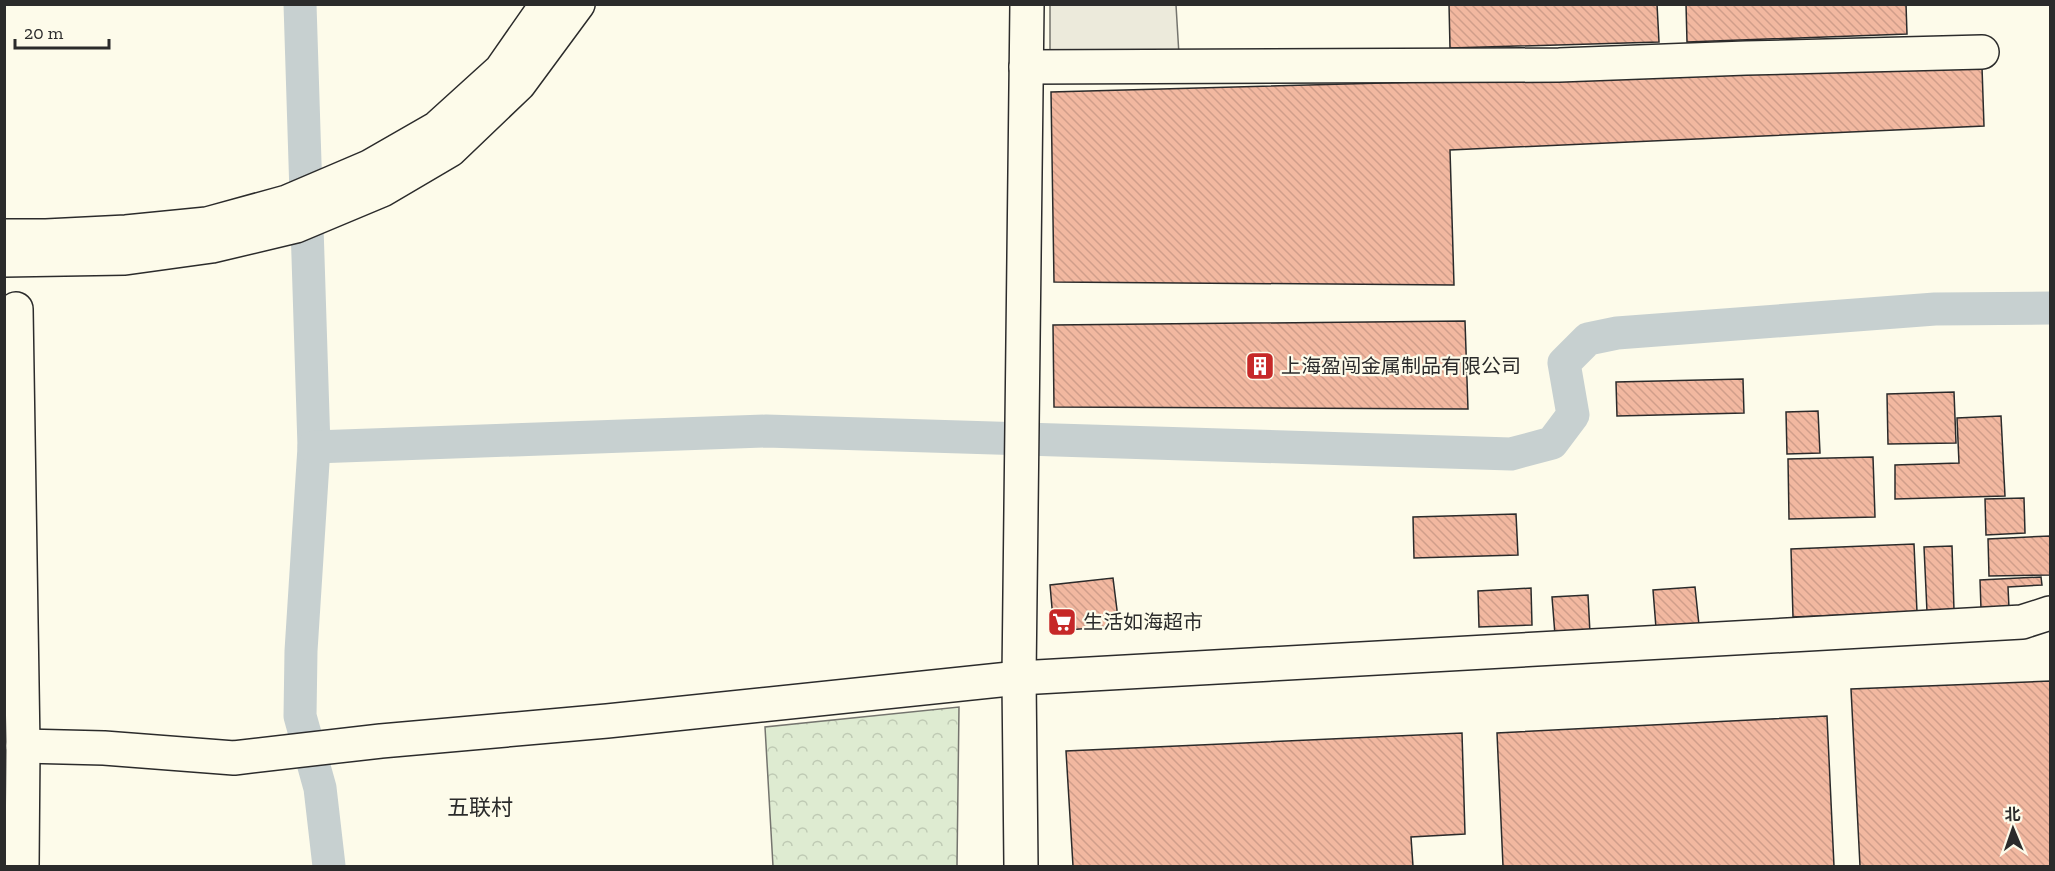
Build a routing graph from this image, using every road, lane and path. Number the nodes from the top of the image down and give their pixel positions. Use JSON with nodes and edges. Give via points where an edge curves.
{"nodes":[{"id":1,"x":547,"y":4,"type":"edge"},
{"id":2,"x":578,"y":4,"type":"edge"},
{"id":3,"x":1027,"y":4,"type":"edge"},
{"id":4,"x":1982,"y":52,"type":"dead end"},
{"id":5,"x":1026,"y":67,"type":"junction"},
{"id":6,"x":376,"y":178,"type":"junction"},
{"id":7,"x":4,"y":236,"type":"edge"},
{"id":8,"x":4,"y":260,"type":"edge"},
{"id":9,"x":16,"y":309,"type":"dead end"},
{"id":10,"x":2050,"y":613,"type":"edge"},
{"id":11,"x":1019,"y":678,"type":"junction"},
{"id":12,"x":23,"y":746,"type":"junction"},
{"id":13,"x":22,"y":867,"type":"edge"},
{"id":14,"x":1021,"y":867,"type":"edge"}],
"edges":[{"from":1,"to":6,"type":"main road","via":[[501,70]]},
{"from":2,"to":6,"type":"main road","via":[[519,84],[450,150]]},
{"from":3,"to":5,"type":"main road"},
{"from":4,"to":5,"type":"main road","via":[[1559,65]]},
{"from":5,"to":11,"type":"main road"},
{"from":6,"to":7,"type":"main road","via":[[207,224],[126,232]]},
{"from":6,"to":8,"type":"main road","via":[[296,226],[212,246],[125,258]]},
{"from":9,"to":12,"type":"main road"},
{"from":10,"to":11,"type":"main road","via":[[2022,622]]},
{"from":11,"to":12,"type":"main road","via":[[234,758]]},
{"from":11,"to":14,"type":"main road"},
{"from":12,"to":13,"type":"main road"}]}
